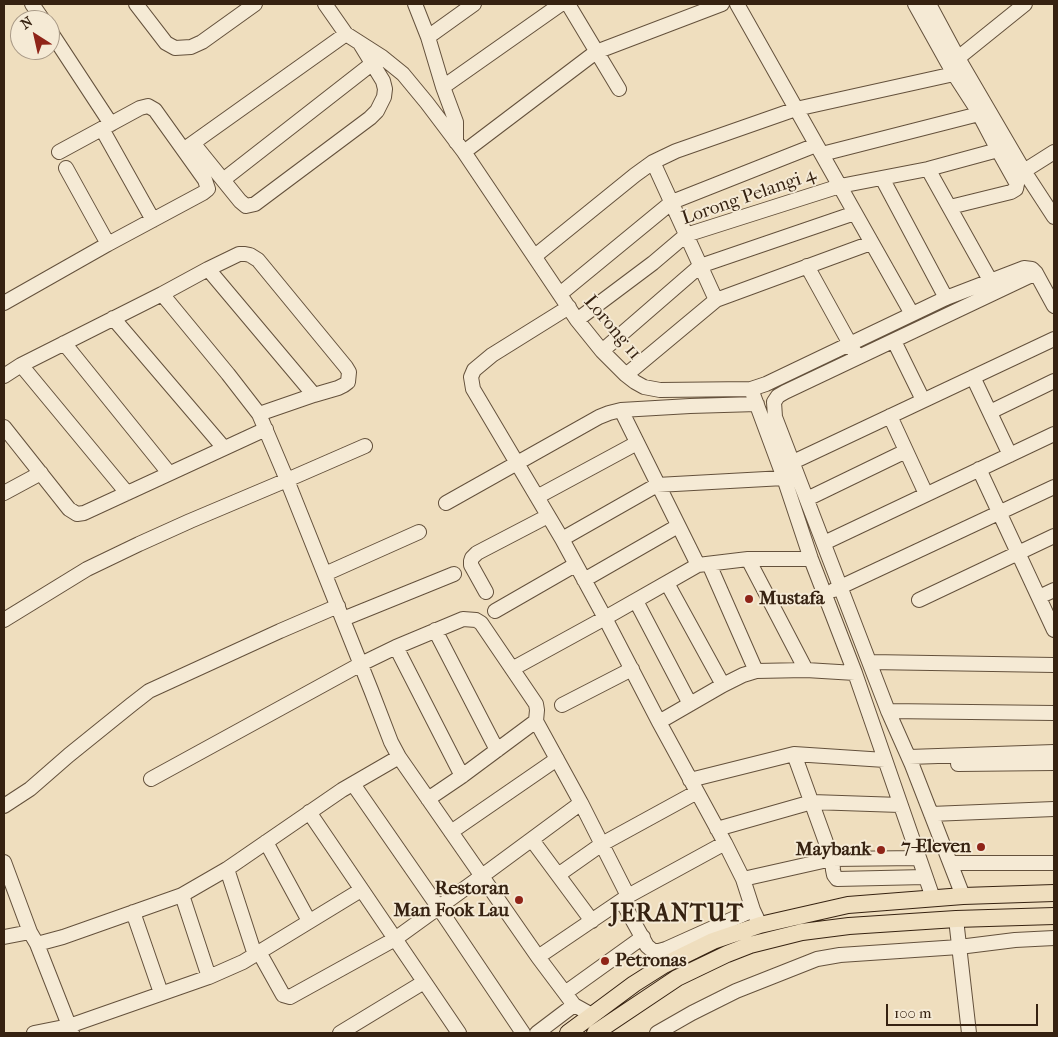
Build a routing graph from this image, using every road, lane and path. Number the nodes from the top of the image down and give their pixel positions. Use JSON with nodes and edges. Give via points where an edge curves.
{"nodes":[{"id":1,"x":136,"y":4,"type":"edge"},
{"id":2,"x":254,"y":4,"type":"edge"},
{"id":3,"x":325,"y":4,"type":"edge"},
{"id":4,"x":415,"y":4,"type":"edge"},
{"id":5,"x":474,"y":4,"type":"edge"},
{"id":6,"x":561,"y":4,"type":"edge"},
{"id":7,"x":568,"y":4,"type":"edge"},
{"id":8,"x":722,"y":4,"type":"edge"},
{"id":9,"x":737,"y":4,"type":"edge"},
{"id":10,"x":915,"y":4,"type":"edge"},
{"id":11,"x":928,"y":4,"type":"edge"},
{"id":12,"x":1025,"y":4,"type":"edge"},
{"id":13,"x":346,"y":34,"type":"junction"},
{"id":14,"x":428,"y":37,"type":"junction"},
{"id":15,"x":60,"y":48,"type":"edge"},
{"id":16,"x":596,"y":52,"type":"junction"},
{"id":17,"x":958,"y":58,"type":"junction"},
{"id":18,"x":377,"y":60,"type":"junction"},
{"id":19,"x":954,"y":74,"type":"junction"},
{"id":20,"x":443,"y":87,"type":"junction"},
{"id":21,"x":619,"y":89,"type":"dead end"},
{"id":22,"x":796,"y":109,"type":"junction"},
{"id":23,"x":979,"y":114,"type":"junction"},
{"id":24,"x":106,"y":126,"type":"junction"},
{"id":25,"x":188,"y":146,"type":"junction"},
{"id":26,"x":460,"y":147,"type":"junction"},
{"id":27,"x":819,"y":150,"type":"junction"},
{"id":28,"x":998,"y":150,"type":"junction"},
{"id":29,"x":58,"y":152,"type":"dead end"},
{"id":30,"x":1054,"y":152,"type":"edge"},
{"id":31,"x":653,"y":162,"type":"junction"},
{"id":32,"x":66,"y":168,"type":"dead end"},
{"id":33,"x":928,"y":169,"type":"junction"},
{"id":34,"x":1024,"y":171,"type":"junction"},
{"id":35,"x":882,"y":178,"type":"junction"},
{"id":36,"x":223,"y":180,"type":"junction"},
{"id":37,"x":840,"y":186,"type":"junction"},
{"id":38,"x":672,"y":202,"type":"junction"},
{"id":39,"x":950,"y":207,"type":"junction"},
{"id":40,"x":855,"y":213,"type":"junction"},
{"id":41,"x":1054,"y":217,"type":"edge"},
{"id":42,"x":153,"y":220,"type":"junction"},
{"id":43,"x":686,"y":235,"type":"junction"},
{"id":44,"x":871,"y":243,"type":"junction"},
{"id":45,"x":108,"y":244,"type":"junction"},
{"id":46,"x":535,"y":256,"type":"junction"},
{"id":47,"x":700,"y":266,"type":"junction"},
{"id":48,"x":807,"y":266,"type":"junction"},
{"id":49,"x":208,"y":269,"type":"junction"},
{"id":50,"x":1036,"y":273,"type":"junction"},
{"id":51,"x":990,"y":280,"type":"junction"},
{"id":52,"x":162,"y":294,"type":"junction"},
{"id":53,"x":560,"y":294,"type":"junction"},
{"id":54,"x":946,"y":298,"type":"junction"},
{"id":55,"x":716,"y":300,"type":"junction"},
{"id":56,"x":4,"y":303,"type":"edge"},
{"id":57,"x":1054,"y":306,"type":"edge"},
{"id":58,"x":569,"y":307,"type":"junction"},
{"id":59,"x":912,"y":314,"type":"junction"},
{"id":60,"x":112,"y":318,"type":"junction"},
{"id":61,"x":578,"y":320,"type":"junction"},
{"id":62,"x":1054,"y":338,"type":"edge"},
{"id":63,"x":894,"y":341,"type":"junction"},
{"id":64,"x":64,"y":343,"type":"junction"},
{"id":65,"x":850,"y":345,"type":"junction"},
{"id":66,"x":602,"y":351,"type":"junction"},
{"id":67,"x":858,"y":358,"type":"junction"},
{"id":68,"x":21,"y":365,"type":"junction"},
{"id":69,"x":626,"y":375,"type":"junction"},
{"id":70,"x":4,"y":376,"type":"edge"},
{"id":71,"x":973,"y":377,"type":"junction"},
{"id":72,"x":1054,"y":381,"type":"edge"},
{"id":73,"x":751,"y":389,"type":"junction"},
{"id":74,"x":314,"y":395,"type":"junction"},
{"id":75,"x":923,"y":400,"type":"junction"},
{"id":76,"x":757,"y":404,"type":"junction"},
{"id":77,"x":621,"y":410,"type":"junction"},
{"id":78,"x":990,"y":412,"type":"junction"},
{"id":79,"x":259,"y":414,"type":"junction"},
{"id":80,"x":890,"y":416,"type":"junction"},
{"id":81,"x":266,"y":429,"type":"junction"},
{"id":82,"x":5,"y":430,"type":"edge"},
{"id":83,"x":1054,"y":434,"type":"edge"},
{"id":84,"x":637,"y":443,"type":"junction"},
{"id":85,"x":365,"y":446,"type":"dead end"},
{"id":86,"x":224,"y":448,"type":"junction"},
{"id":87,"x":906,"y":452,"type":"junction"},
{"id":88,"x":1010,"y":455,"type":"junction"},
{"id":89,"x":793,"y":462,"type":"junction"},
{"id":90,"x":516,"y":463,"type":"junction"},
{"id":91,"x":979,"y":469,"type":"junction"},
{"id":92,"x":41,"y":473,"type":"junction"},
{"id":93,"x":169,"y":473,"type":"junction"},
{"id":94,"x":784,"y":478,"type":"junction"},
{"id":95,"x":288,"y":480,"type":"junction"},
{"id":96,"x":657,"y":485,"type":"junction"},
{"id":97,"x":1054,"y":487,"type":"edge"},
{"id":98,"x":4,"y":493,"type":"edge"},
{"id":99,"x":128,"y":493,"type":"junction"},
{"id":100,"x":926,"y":494,"type":"junction"},
{"id":101,"x":537,"y":497,"type":"junction"},
{"id":102,"x":807,"y":498,"type":"junction"},
{"id":103,"x":446,"y":503,"type":"dead end"},
{"id":104,"x":999,"y":513,"type":"junction"},
{"id":105,"x":548,"y":516,"type":"junction"},
{"id":106,"x":678,"y":526,"type":"junction"},
{"id":107,"x":419,"y":532,"type":"dead end"},
{"id":108,"x":1054,"y":536,"type":"edge"},
{"id":109,"x":562,"y":539,"type":"junction"},
{"id":110,"x":824,"y":543,"type":"junction"},
{"id":111,"x":1018,"y":553,"type":"junction"},
{"id":112,"x":748,"y":559,"type":"junction"},
{"id":113,"x":810,"y":559,"type":"junction"},
{"id":114,"x":575,"y":565,"type":"junction"},
{"id":115,"x":704,"y":565,"type":"junction"},
{"id":116,"x":325,"y":574,"type":"junction"},
{"id":117,"x":454,"y":574,"type":"dead end"},
{"id":118,"x":584,"y":580,"type":"junction"},
{"id":119,"x":667,"y":583,"type":"junction"},
{"id":120,"x":841,"y":588,"type":"junction"},
{"id":121,"x":1054,"y":590,"type":"edge"},
{"id":122,"x":486,"y":592,"type":"dead end"},
{"id":123,"x":824,"y":594,"type":"junction"},
{"id":124,"x":1039,"y":597,"type":"junction"},
{"id":125,"x":919,"y":600,"type":"dead end"},
{"id":126,"x":636,"y":601,"type":"junction"},
{"id":127,"x":495,"y":611,"type":"dead end"},
{"id":128,"x":340,"y":613,"type":"junction"},
{"id":129,"x":605,"y":618,"type":"junction"},
{"id":130,"x":4,"y":620,"type":"edge"},
{"id":131,"x":435,"y":630,"type":"junction"},
{"id":132,"x":1054,"y":630,"type":"edge"},
{"id":133,"x":396,"y":647,"type":"junction"},
{"id":134,"x":870,"y":662,"type":"junction"},
{"id":135,"x":361,"y":664,"type":"junction"},
{"id":136,"x":1054,"y":665,"type":"edge"},
{"id":137,"x":512,"y":669,"type":"junction"},
{"id":138,"x":632,"y":669,"type":"junction"},
{"id":139,"x":806,"y":670,"type":"junction"},
{"id":140,"x":756,"y":671,"type":"junction"},
{"id":141,"x":855,"y":673,"type":"junction"},
{"id":142,"x":723,"y":685,"type":"junction"},
{"id":143,"x":690,"y":704,"type":"junction"},
{"id":144,"x":562,"y":705,"type":"dead end"},
{"id":145,"x":888,"y":711,"type":"junction"},
{"id":146,"x":1054,"y":713,"type":"edge"},
{"id":147,"x":536,"y":722,"type":"junction"},
{"id":148,"x":659,"y":722,"type":"junction"},
{"id":149,"x":497,"y":750,"type":"junction"},
{"id":150,"x":1054,"y":752,"type":"edge"},
{"id":151,"x":794,"y":754,"type":"junction"},
{"id":152,"x":399,"y":756,"type":"junction"},
{"id":153,"x":557,"y":759,"type":"junction"},
{"id":154,"x":885,"y":760,"type":"junction"},
{"id":155,"x":911,"y":761,"type":"junction"},
{"id":156,"x":1054,"y":763,"type":"edge"},
{"id":157,"x":462,"y":776,"type":"junction"},
{"id":158,"x":151,"y":779,"type":"dead end"},
{"id":159,"x":690,"y":780,"type":"junction"},
{"id":160,"x":353,"y":784,"type":"junction"},
{"id":161,"x":697,"y":792,"type":"junction"},
{"id":162,"x":428,"y":799,"type":"junction"},
{"id":163,"x":812,"y":802,"type":"junction"},
{"id":164,"x":581,"y":803,"type":"junction"},
{"id":165,"x":900,"y":805,"type":"junction"},
{"id":166,"x":4,"y":806,"type":"edge"},
{"id":167,"x":1054,"y":809,"type":"edge"},
{"id":168,"x":308,"y":812,"type":"junction"},
{"id":169,"x":931,"y":814,"type":"junction"},
{"id":170,"x":717,"y":829,"type":"junction"},
{"id":171,"x":451,"y":832,"type":"junction"},
{"id":172,"x":532,"y":840,"type":"junction"},
{"id":173,"x":266,"y":842,"type":"junction"},
{"id":174,"x":725,"y":843,"type":"junction"},
{"id":175,"x":602,"y":844,"type":"junction"},
{"id":176,"x":832,"y":858,"type":"junction"},
{"id":177,"x":918,"y":858,"type":"junction"},
{"id":178,"x":4,"y":862,"type":"edge"},
{"id":179,"x":951,"y":863,"type":"junction"},
{"id":180,"x":1054,"y":863,"type":"edge"},
{"id":181,"x":227,"y":869,"type":"junction"},
{"id":182,"x":558,"y":875,"type":"junction"},
{"id":183,"x":482,"y":876,"type":"junction"},
{"id":184,"x":925,"y":877,"type":"junction"},
{"id":185,"x":743,"y":879,"type":"junction"},
{"id":186,"x":7,"y":880,"type":"edge"},
{"id":187,"x":361,"y":890,"type":"junction"},
{"id":188,"x":1054,"y":893,"type":"edge"},
{"id":189,"x":182,"y":895,"type":"junction"},
{"id":190,"x":963,"y":896,"type":"junction"},
{"id":191,"x":625,"y":898,"type":"junction"},
{"id":192,"x":932,"y":898,"type":"junction"},
{"id":193,"x":439,"y":908,"type":"junction"},
{"id":194,"x":753,"y":910,"type":"junction"},
{"id":195,"x":133,"y":912,"type":"junction"},
{"id":196,"x":1054,"y":916,"type":"edge"},
{"id":197,"x":956,"y":919,"type":"junction"},
{"id":198,"x":310,"y":921,"type":"junction"},
{"id":199,"x":592,"y":921,"type":"junction"},
{"id":200,"x":760,"y":925,"type":"junction"},
{"id":201,"x":30,"y":932,"type":"junction"},
{"id":202,"x":4,"y":937,"type":"edge"},
{"id":203,"x":642,"y":937,"type":"junction"},
{"id":204,"x":1054,"y":938,"type":"edge"},
{"id":205,"x":395,"y":939,"type":"junction"},
{"id":206,"x":37,"y":944,"type":"junction"},
{"id":207,"x":959,"y":947,"type":"junction"},
{"id":208,"x":257,"y":954,"type":"junction"},
{"id":209,"x":538,"y":957,"type":"junction"},
{"id":210,"x":209,"y":977,"type":"junction"},
{"id":211,"x":424,"y":982,"type":"junction"},
{"id":212,"x":161,"y":993,"type":"junction"},
{"id":213,"x":565,"y":993,"type":"junction"},
{"id":214,"x":574,"y":1005,"type":"junction"},
{"id":215,"x":592,"y":1014,"type":"junction"},
{"id":216,"x":71,"y":1029,"type":"edge"},
{"id":217,"x":453,"y":1031,"type":"edge"},
{"id":218,"x":34,"y":1033,"type":"edge"},
{"id":219,"x":340,"y":1033,"type":"edge"},
{"id":220,"x":523,"y":1033,"type":"edge"},
{"id":221,"x":538,"y":1033,"type":"edge"},
{"id":222,"x":568,"y":1033,"type":"edge"},
{"id":223,"x":595,"y":1033,"type":"edge"},
{"id":224,"x":657,"y":1033,"type":"edge"},
{"id":225,"x":969,"y":1033,"type":"edge"}],
"edges":[{"from":1,"to":2,"type":"street","via":[[166,42],[175,48],[202,42]]},
{"from":3,"to":13,"type":"street","name":"Lorong 11"},
{"from":4,"to":14,"type":"street"},
{"from":5,"to":14,"type":"street"},
{"from":6,"to":20,"type":"street"},
{"from":7,"to":16,"type":"street"},
{"from":8,"to":16,"type":"street"},
{"from":9,"to":22,"type":"street"},
{"from":10,"to":19,"type":"street"},
{"from":11,"to":17,"type":"street"},
{"from":12,"to":17,"type":"street"},
{"from":13,"to":18,"type":"street","name":"Lorong 11"},
{"from":13,"to":25,"type":"street"},
{"from":14,"to":20,"type":"street"},
{"from":15,"to":24,"type":"street"},
{"from":16,"to":21,"type":"street"},
{"from":16,"to":26,"type":"street"},
{"from":17,"to":34,"type":"street"},
{"from":18,"to":26,"type":"street","name":"Lorong 11","via":[[403,74]]},
{"from":18,"to":36,"type":"street"},
{"from":18,"to":36,"type":"street","via":[[385,89],[381,105],[370,118],[255,204],[246,206]]},
{"from":19,"to":22,"type":"street"},
{"from":19,"to":23,"type":"street"},
{"from":20,"to":26,"type":"street","via":[[456,122]]},
{"from":22,"to":27,"type":"street"},
{"from":22,"to":31,"type":"street"},
{"from":23,"to":27,"type":"street"},
{"from":23,"to":28,"type":"street"},
{"from":24,"to":25,"type":"street","via":[[148,106]]},
{"from":24,"to":29,"type":"street"},
{"from":24,"to":42,"type":"street"},
{"from":25,"to":36,"type":"street"},
{"from":25,"to":42,"type":"street","via":[[208,189]]},
{"from":26,"to":46,"type":"street","name":"Lorong 11"},
{"from":27,"to":37,"type":"street"},
{"from":27,"to":38,"type":"street"},
{"from":28,"to":33,"type":"street","name":"Lorong Pelangi 4"},
{"from":28,"to":39,"type":"street","via":[[1017,184],[1016,189]]},
{"from":30,"to":34,"type":"street"},
{"from":31,"to":38,"type":"street"},
{"from":31,"to":46,"type":"street"},
{"from":32,"to":45,"type":"street"},
{"from":33,"to":35,"type":"street","name":"Lorong Pelangi 4"},
{"from":33,"to":39,"type":"street"},
{"from":34,"to":41,"type":"street"},
{"from":35,"to":37,"type":"street","name":"Lorong Pelangi 4"},
{"from":35,"to":54,"type":"street"},
{"from":37,"to":40,"type":"street"},
{"from":37,"to":43,"type":"street","name":"Lorong Pelangi 4"},
{"from":38,"to":43,"type":"street"},
{"from":38,"to":53,"type":"street"},
{"from":39,"to":51,"type":"street"},
{"from":40,"to":44,"type":"street"},
{"from":40,"to":47,"type":"street"},
{"from":42,"to":45,"type":"street"},
{"from":43,"to":47,"type":"street"},
{"from":43,"to":61,"type":"street","name":"Lorong Pelangi 4"},
{"from":44,"to":48,"type":"street"},
{"from":44,"to":59,"type":"street"},
{"from":45,"to":56,"type":"street"},
{"from":46,"to":53,"type":"street","name":"Lorong 11"},
{"from":47,"to":55,"type":"street"},
{"from":47,"to":66,"type":"street"},
{"from":48,"to":55,"type":"street"},
{"from":48,"to":65,"type":"street"},
{"from":49,"to":52,"type":"street"},
{"from":49,"to":74,"type":"street"},
{"from":49,"to":74,"type":"street","via":[[238,254],[258,260],[349,372],[348,382],[344,385]]},
{"from":50,"to":51,"type":"street","name":"Lorong 11","via":[[1024,268]]},
{"from":50,"to":57,"type":"street"},
{"from":50,"to":63,"type":"street"},
{"from":51,"to":54,"type":"street","name":"Lorong 11"},
{"from":52,"to":60,"type":"street"},
{"from":52,"to":79,"type":"street"},
{"from":53,"to":58,"type":"street","name":"Lorong 11"},
{"from":54,"to":59,"type":"street","name":"Lorong 11"},
{"from":55,"to":69,"type":"street"},
{"from":58,"to":61,"type":"street","name":"Lorong 11"},
{"from":58,"to":90,"type":"street","via":[[492,355],[474,370],[473,389]]},
{"from":59,"to":65,"type":"street","name":"Lorong 11"},
{"from":60,"to":64,"type":"street"},
{"from":60,"to":86,"type":"street"},
{"from":61,"to":66,"type":"street","name":"Lorong 11"},
{"from":62,"to":71,"type":"street"},
{"from":63,"to":67,"type":"street"},
{"from":63,"to":75,"type":"street"},
{"from":64,"to":68,"type":"street"},
{"from":64,"to":93,"type":"street"},
{"from":65,"to":67,"type":"street"},
{"from":65,"to":73,"type":"street","name":"Lorong 11"},
{"from":66,"to":69,"type":"street","name":"Lorong 11"},
{"from":67,"to":89,"type":"street","via":[[785,392],[774,402],[775,417]]},
{"from":68,"to":70,"type":"street"},
{"from":68,"to":99,"type":"street"},
{"from":69,"to":73,"type":"street","name":"Lorong 11","via":[[644,386],[660,390]]},
{"from":71,"to":75,"type":"street"},
{"from":71,"to":78,"type":"street"},
{"from":72,"to":78,"type":"street"},
{"from":73,"to":76,"type":"street"},
{"from":74,"to":79,"type":"street"},
{"from":75,"to":80,"type":"street"},
{"from":76,"to":77,"type":"street"},
{"from":76,"to":94,"type":"street"},
{"from":77,"to":84,"type":"street"},
{"from":77,"to":90,"type":"street","via":[[599,417]]},
{"from":78,"to":88,"type":"street"},
{"from":79,"to":81,"type":"street"},
{"from":80,"to":87,"type":"street"},
{"from":80,"to":89,"type":"street"},
{"from":81,"to":86,"type":"street"},
{"from":81,"to":95,"type":"street"},
{"from":82,"to":92,"type":"street"},
{"from":83,"to":88,"type":"street"},
{"from":84,"to":96,"type":"street"},
{"from":84,"to":101,"type":"street"},
{"from":85,"to":95,"type":"street"},
{"from":86,"to":93,"type":"street"},
{"from":87,"to":100,"type":"street"},
{"from":87,"to":102,"type":"street"},
{"from":88,"to":91,"type":"street"},
{"from":89,"to":102,"type":"street"},
{"from":90,"to":101,"type":"street"},
{"from":90,"to":103,"type":"street"},
{"from":91,"to":100,"type":"street"},
{"from":91,"to":104,"type":"street"},
{"from":92,"to":98,"type":"street"},
{"from":92,"to":99,"type":"street","via":[[69,509],[77,514]]},
{"from":93,"to":99,"type":"street"},
{"from":94,"to":96,"type":"street"},
{"from":94,"to":113,"type":"street"},
{"from":95,"to":116,"type":"street"},
{"from":95,"to":130,"type":"street","via":[[139,544],[87,570]]},
{"from":96,"to":106,"type":"street"},
{"from":96,"to":109,"type":"street"},
{"from":97,"to":104,"type":"street"},
{"from":100,"to":110,"type":"street"},
{"from":101,"to":105,"type":"street"},
{"from":102,"to":110,"type":"street"},
{"from":104,"to":111,"type":"street"},
{"from":104,"to":120,"type":"street"},
{"from":105,"to":109,"type":"street"},
{"from":105,"to":122,"type":"street","via":[[472,558],[471,565]]},
{"from":106,"to":115,"type":"street"},
{"from":106,"to":118,"type":"street"},
{"from":107,"to":116,"type":"street"},
{"from":108,"to":111,"type":"street"},
{"from":109,"to":114,"type":"street"},
{"from":110,"to":120,"type":"street"},
{"from":111,"to":124,"type":"street"},
{"from":111,"to":125,"type":"street"},
{"from":112,"to":113,"type":"street"},
{"from":112,"to":115,"type":"street"},
{"from":112,"to":139,"type":"street"},
{"from":113,"to":123,"type":"street"},
{"from":114,"to":118,"type":"street"},
{"from":114,"to":127,"type":"street"},
{"from":115,"to":119,"type":"street"},
{"from":115,"to":140,"type":"street"},
{"from":116,"to":128,"type":"street"},
{"from":117,"to":128,"type":"street"},
{"from":118,"to":129,"type":"street"},
{"from":119,"to":126,"type":"street"},
{"from":119,"to":142,"type":"street"},
{"from":120,"to":123,"type":"street"},
{"from":120,"to":134,"type":"street"},
{"from":121,"to":124,"type":"street"},
{"from":123,"to":141,"type":"street"},
{"from":124,"to":132,"type":"street"},
{"from":126,"to":129,"type":"street"},
{"from":126,"to":143,"type":"street"},
{"from":128,"to":135,"type":"street"},
{"from":128,"to":166,"type":"street","via":[[280,631],[149,692],[30,790]]},
{"from":129,"to":137,"type":"street"},
{"from":129,"to":138,"type":"street"},
{"from":131,"to":133,"type":"street"},
{"from":131,"to":137,"type":"street","via":[[463,619],[482,623]]},
{"from":131,"to":149,"type":"street"},
{"from":133,"to":135,"type":"street"},
{"from":133,"to":157,"type":"street"},
{"from":134,"to":136,"type":"street"},
{"from":134,"to":145,"type":"street"},
{"from":135,"to":152,"type":"street"},
{"from":135,"to":158,"type":"street"},
{"from":137,"to":147,"type":"street","via":[[536,704]]},
{"from":138,"to":144,"type":"street"},
{"from":138,"to":148,"type":"street"},
{"from":139,"to":140,"type":"street"},
{"from":139,"to":141,"type":"street"},
{"from":140,"to":142,"type":"street"},
{"from":141,"to":154,"type":"street"},
{"from":142,"to":143,"type":"street"},
{"from":143,"to":148,"type":"street"},
{"from":145,"to":146,"type":"street"},
{"from":145,"to":155,"type":"street"},
{"from":147,"to":149,"type":"street"},
{"from":147,"to":153,"type":"street"},
{"from":148,"to":159,"type":"street"},
{"from":149,"to":157,"type":"street"},
{"from":150,"to":155,"type":"street"},
{"from":151,"to":154,"type":"street"},
{"from":151,"to":159,"type":"street"},
{"from":151,"to":163,"type":"street"},
{"from":152,"to":160,"type":"street"},
{"from":152,"to":162,"type":"street"},
{"from":153,"to":164,"type":"street"},
{"from":153,"to":171,"type":"street"},
{"from":154,"to":165,"type":"street"},
{"from":155,"to":156,"type":"street"},
{"from":155,"to":169,"type":"street"},
{"from":157,"to":162,"type":"street"},
{"from":159,"to":161,"type":"street"},
{"from":160,"to":168,"type":"street"},
{"from":160,"to":193,"type":"street"},
{"from":161,"to":170,"type":"street"},
{"from":161,"to":175,"type":"street"},
{"from":162,"to":171,"type":"street"},
{"from":163,"to":165,"type":"street"},
{"from":163,"to":170,"type":"street"},
{"from":163,"to":176,"type":"street"},
{"from":164,"to":172,"type":"street"},
{"from":164,"to":175,"type":"street"},
{"from":165,"to":177,"type":"street"},
{"from":167,"to":169,"type":"street"},
{"from":168,"to":173,"type":"street"},
{"from":168,"to":187,"type":"street"},
{"from":169,"to":179,"type":"street"},
{"from":170,"to":174,"type":"street"},
{"from":171,"to":183,"type":"street"},
{"from":172,"to":182,"type":"street"},
{"from":172,"to":183,"type":"street"},
{"from":173,"to":181,"type":"street"},
{"from":173,"to":198,"type":"street"},
{"from":174,"to":185,"type":"street"},
{"from":174,"to":191,"type":"street"},
{"from":175,"to":182,"type":"street"},
{"from":175,"to":191,"type":"street"},
{"from":176,"to":177,"type":"street"},
{"from":176,"to":184,"type":"street","via":[[832,870],[837,879]]},
{"from":176,"to":185,"type":"street"},
{"from":177,"to":184,"type":"street"},
{"from":178,"to":186,"type":"street"},
{"from":179,"to":180,"type":"street"},
{"from":179,"to":190,"type":"street"},
{"from":181,"to":189,"type":"street"},
{"from":181,"to":208,"type":"street"},
{"from":182,"to":199,"type":"street"},
{"from":183,"to":193,"type":"street"},
{"from":183,"to":209,"type":"street"},
{"from":184,"to":192,"type":"street"},
{"from":185,"to":194,"type":"street"},
{"from":186,"to":201,"type":"street"},
{"from":187,"to":198,"type":"street"},
{"from":187,"to":205,"type":"street"},
{"from":188,"to":190,"type":"main road"},
{"from":189,"to":195,"type":"street"},
{"from":189,"to":210,"type":"street"},
{"from":190,"to":192,"type":"main road"},
{"from":191,"to":199,"type":"street"},
{"from":191,"to":203,"type":"street"},
{"from":192,"to":200,"type":"main road","via":[[848,905]]},
{"from":193,"to":205,"type":"street"},
{"from":193,"to":220,"type":"street"},
{"from":194,"to":200,"type":"street"},
{"from":194,"to":203,"type":"street","via":[[666,950],[654,951]]},
{"from":195,"to":206,"type":"street"},
{"from":195,"to":212,"type":"street"},
{"from":196,"to":197,"type":"main road"},
{"from":197,"to":207,"type":"street"},
{"from":197,"to":223,"type":"main road","via":[[849,926],[802,932],[750,945],[677,978]]},
{"from":198,"to":208,"type":"street"},
{"from":199,"to":209,"type":"street"},
{"from":200,"to":215,"type":"main road","via":[[713,941],[664,965]]},
{"from":201,"to":202,"type":"street"},
{"from":201,"to":206,"type":"street"},
{"from":203,"to":213,"type":"street"},
{"from":204,"to":207,"type":"street"},
{"from":205,"to":208,"type":"street","via":[[290,997],[283,995]]},
{"from":205,"to":211,"type":"street"},
{"from":206,"to":216,"type":"street"},
{"from":207,"to":224,"type":"street","via":[[817,959],[736,991]]},
{"from":207,"to":225,"type":"street"},
{"from":208,"to":210,"type":"street"},
{"from":209,"to":213,"type":"street"},
{"from":210,"to":212,"type":"street"},
{"from":211,"to":217,"type":"street"},
{"from":211,"to":219,"type":"street"},
{"from":212,"to":216,"type":"street"},
{"from":213,"to":214,"type":"street"},
{"from":214,"to":215,"type":"street"},
{"from":214,"to":221,"type":"street"},
{"from":215,"to":222,"type":"main road"},
{"from":216,"to":218,"type":"street"}]}
